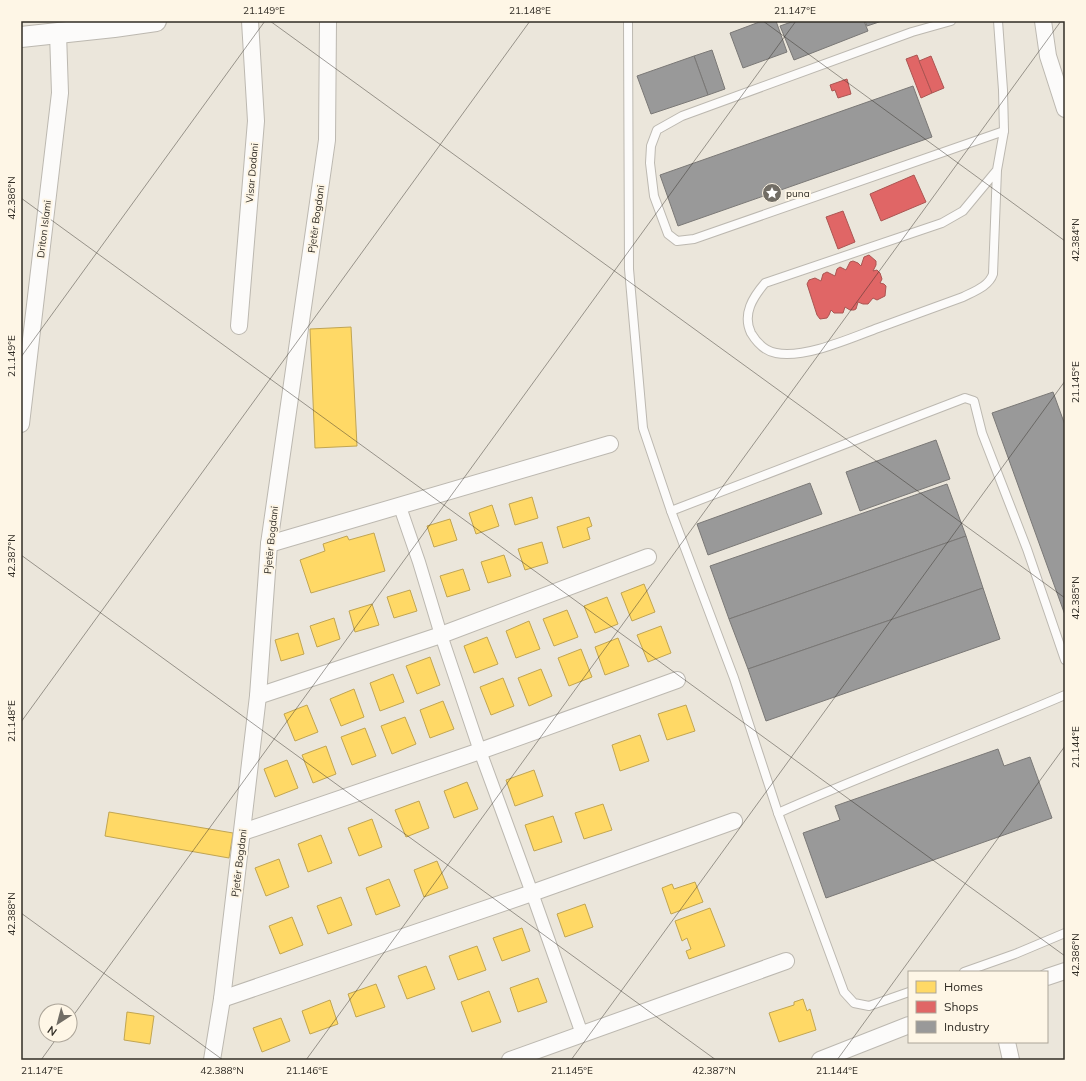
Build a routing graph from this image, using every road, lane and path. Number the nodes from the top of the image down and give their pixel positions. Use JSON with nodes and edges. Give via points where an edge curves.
{"nodes":[{"id":1,"x":156,"y":21,"type":"edge"},
{"id":2,"x":250,"y":21,"type":"edge"},
{"id":3,"x":328,"y":21,"type":"edge"},
{"id":4,"x":628,"y":21,"type":"edge"},
{"id":5,"x":951,"y":21,"type":"edge"},
{"id":6,"x":998,"y":21,"type":"edge"},
{"id":7,"x":1043,"y":21,"type":"edge"},
{"id":8,"x":57,"y":30,"type":"junction"},
{"id":9,"x":21,"y":37,"type":"edge"},
{"id":10,"x":1065,"y":110,"type":"edge"},
{"id":11,"x":1004,"y":131,"type":"junction"},
{"id":12,"x":997,"y":170,"type":"junction"},
{"id":13,"x":239,"y":326,"type":"dead end"},
{"id":14,"x":21,"y":424,"type":"edge"},
{"id":15,"x":610,"y":444,"type":"dead end"},
{"id":16,"x":400,"y":507,"type":"junction"},
{"id":17,"x":671,"y":510,"type":"junction"},
{"id":18,"x":269,"y":544,"type":"junction"},
{"id":19,"x":648,"y":556,"type":"dead end"},
{"id":20,"x":441,"y":635,"type":"junction"},
{"id":21,"x":1065,"y":660,"type":"edge"},
{"id":22,"x":677,"y":680,"type":"dead end"},
{"id":23,"x":1065,"y":695,"type":"edge"},
{"id":24,"x":258,"y":696,"type":"junction"},
{"id":25,"x":480,"y":751,"type":"junction"},
{"id":26,"x":778,"y":813,"type":"junction"},
{"id":27,"x":734,"y":821,"type":"dead end"},
{"id":28,"x":243,"y":832,"type":"junction"},
{"id":29,"x":532,"y":893,"type":"junction"},
{"id":30,"x":1065,"y":932,"type":"edge"},
{"id":31,"x":786,"y":961,"type":"dead end"},
{"id":32,"x":967,"y":971,"type":"edge"},
{"id":33,"x":1065,"y":971,"type":"edge"},
{"id":34,"x":1048,"y":977,"type":"edge"},
{"id":35,"x":908,"y":992,"type":"edge"},
{"id":36,"x":222,"y":999,"type":"junction"},
{"id":37,"x":908,"y":1025,"type":"edge"},
{"id":38,"x":582,"y":1034,"type":"junction"},
{"id":39,"x":1007,"y":1043,"type":"edge"},
{"id":40,"x":212,"y":1060,"type":"edge"},
{"id":41,"x":510,"y":1060,"type":"edge"},
{"id":42,"x":820,"y":1060,"type":"edge"},
{"id":43,"x":1011,"y":1060,"type":"edge"}],
"edges":[{"from":1,"to":8,"type":"street"},
{"from":2,"to":13,"type":"street","name":"Visar Dodani","via":[[256,121]]},
{"from":3,"to":18,"type":"street","name":"Pjetër Bogdani","via":[[327,140]]},
{"from":4,"to":17,"type":"lane","via":[[629,269],[643,428]]},
{"from":5,"to":11,"type":"lane","via":[[912,32],[689,114],[657,130],[651,146],[650,163],[654,196],[668,234],[677,241],[694,239]]},
{"from":6,"to":11,"type":"lane"},
{"from":7,"to":10,"type":"street","via":[[1048,56]]},
{"from":8,"to":9,"type":"street"},
{"from":8,"to":14,"type":"street","name":"Driton Islami","via":[[60,93]]},
{"from":11,"to":12,"type":"lane"},
{"from":12,"to":12,"type":"lane","via":[[963,211],[942,223],[765,283],[750,304],[748,316],[751,331],[760,346],[774,353],[787,355],[823,349],[963,297],[987,284],[993,274]]},
{"from":15,"to":16,"type":"street"},
{"from":16,"to":18,"type":"street"},
{"from":16,"to":20,"type":"street","via":[[420,562]]},
{"from":17,"to":21,"type":"lane","via":[[965,398],[974,401],[982,433],[1027,549]]},
{"from":17,"to":26,"type":"lane","via":[[734,678]]},
{"from":18,"to":24,"type":"street","name":"Pjetër Bogdani"},
{"from":19,"to":20,"type":"street"},
{"from":20,"to":24,"type":"street"},
{"from":20,"to":25,"type":"street"},
{"from":22,"to":25,"type":"street"},
{"from":23,"to":26,"type":"lane"},
{"from":24,"to":28,"type":"street","name":"Pjetër Bogdani"},
{"from":25,"to":28,"type":"street"},
{"from":25,"to":29,"type":"street"},
{"from":26,"to":35,"type":"lane","via":[[844,992],[854,1003],[869,1006]]},
{"from":27,"to":29,"type":"street"},
{"from":28,"to":36,"type":"street","name":"Pjetër Bogdani"},
{"from":29,"to":36,"type":"street"},
{"from":29,"to":38,"type":"street"},
{"from":30,"to":32,"type":"lane"},
{"from":31,"to":38,"type":"street"},
{"from":33,"to":34,"type":"street"},
{"from":36,"to":40,"type":"street","name":"Pjetër Bogdani"},
{"from":37,"to":42,"type":"street"},
{"from":38,"to":41,"type":"street"},
{"from":39,"to":43,"type":"street"}]}
